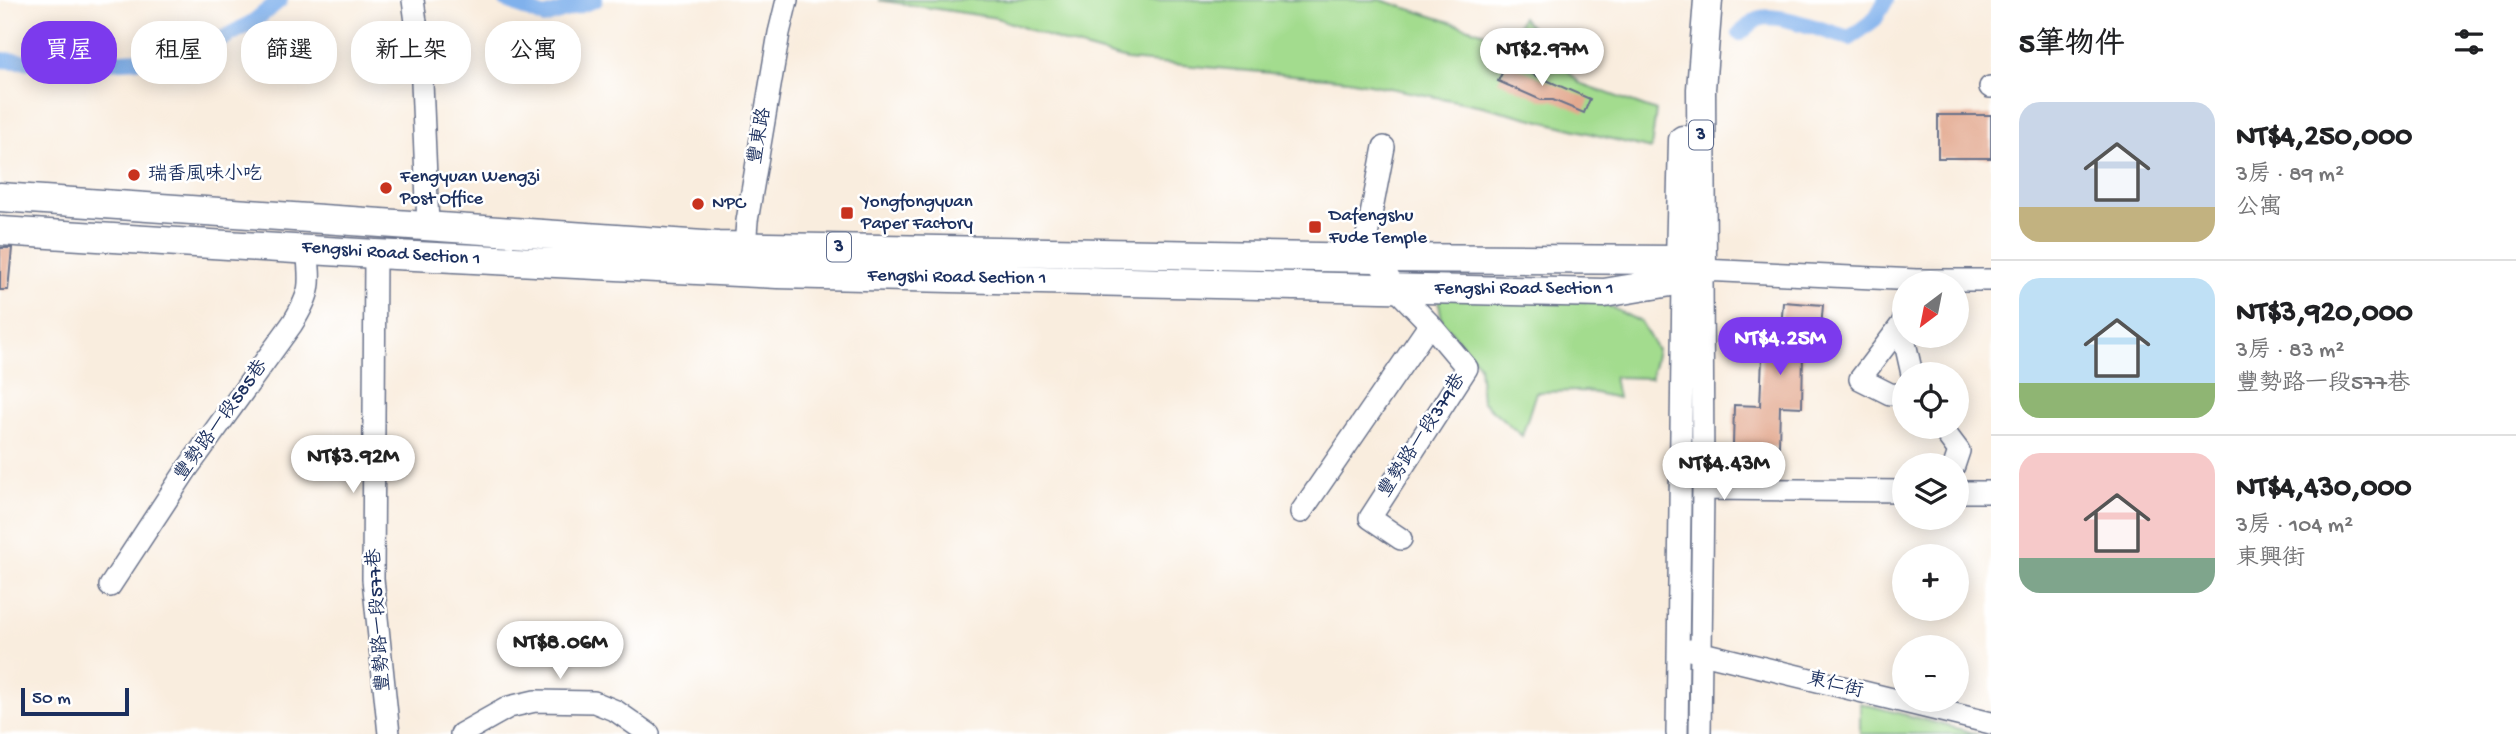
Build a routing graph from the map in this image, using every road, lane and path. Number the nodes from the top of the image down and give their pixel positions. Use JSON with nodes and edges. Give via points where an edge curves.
{"nodes":[{"id":1,"x":413,"y":0,"type":"edge"},
{"id":2,"x":787,"y":0,"type":"edge"},
{"id":3,"x":1690,"y":0,"type":"edge"},
{"id":4,"x":1708,"y":0,"type":"edge"},
{"id":5,"x":1384,"y":147,"type":"dead end"},
{"id":6,"x":0,"y":197,"type":"edge"},
{"id":7,"x":428,"y":225,"type":"junction"},
{"id":8,"x":0,"y":230,"type":"edge"},
{"id":9,"x":307,"y":248,"type":"junction"},
{"id":10,"x":375,"y":254,"type":"junction"},
{"id":11,"x":1375,"y":258,"type":"junction"},
{"id":12,"x":744,"y":259,"type":"junction"},
{"id":13,"x":1688,"y":270,"type":"junction"},
{"id":14,"x":1991,"y":280,"type":"edge"},
{"id":15,"x":1892,"y":281,"type":"edge"},
{"id":16,"x":1969,"y":281,"type":"edge"},
{"id":17,"x":1395,"y":288,"type":"junction"},
{"id":18,"x":1430,"y":324,"type":"junction"},
{"id":19,"x":1892,"y":336,"type":"edge"},
{"id":20,"x":1892,"y":394,"type":"edge"},
{"id":21,"x":1703,"y":489,"type":"junction"},
{"id":22,"x":1892,"y":491,"type":"edge"},
{"id":23,"x":1969,"y":492,"type":"edge"},
{"id":24,"x":1991,"y":492,"type":"edge"},
{"id":25,"x":1301,"y":512,"type":"dead end"},
{"id":26,"x":1401,"y":539,"type":"dead end"},
{"id":27,"x":110,"y":586,"type":"dead end"},
{"id":28,"x":1678,"y":647,"type":"junction"},
{"id":29,"x":1701,"y":653,"type":"junction"},
{"id":30,"x":1991,"y":723,"type":"edge"},
{"id":31,"x":389,"y":734,"type":"edge"},
{"id":32,"x":461,"y":734,"type":"edge"},
{"id":33,"x":649,"y":734,"type":"edge"},
{"id":34,"x":1677,"y":734,"type":"edge"},
{"id":35,"x":1700,"y":734,"type":"edge"}],
"edges":[{"from":1,"to":7,"type":"street","via":[[421,59]]},
{"from":2,"to":12,"type":"street","name":"豐東路"},
{"from":3,"to":13,"type":"main road","number":"3","via":[[1684,95]]},
{"from":4,"to":13,"type":"main road","number":"3"},
{"from":5,"to":11,"type":"street","via":[[1366,241]]},
{"from":6,"to":7,"type":"main road","name":"Fengshi Road Section 1","number":"3"},
{"from":7,"to":12,"type":"main road","name":"Fengshi Road Section 1","number":"3","via":[[718,246]]},
{"from":8,"to":9,"type":"main road","name":"Fengshi Road Section 1","number":"3"},
{"from":9,"to":10,"type":"main road","name":"Fengshi Road Section 1","number":"3"},
{"from":9,"to":27,"type":"street","name":"豐勢路一段585巷","via":[[307,299]]},
{"from":10,"to":12,"type":"main road","name":"Fengshi Road Section 1","number":"3"},
{"from":10,"to":31,"type":"street","name":"豐勢路一段577巷","via":[[373,579]]},
{"from":11,"to":12,"type":"main road","name":"Fengshi Road Section 1","number":"3"},
{"from":11,"to":13,"type":"main road","name":"Fengshi Road Section 1","number":"3"},
{"from":11,"to":17,"type":"street","name":"豐勢路一段379巷"},
{"from":12,"to":17,"type":"main road","name":"Fengshi Road Section 1","number":"3"},
{"from":13,"to":15,"type":"street","name":"Fengshi Road Section 1"},
{"from":13,"to":17,"type":"main road","name":"Fengshi Road Section 1","number":"3","via":[[1604,293]]},
{"from":13,"to":21,"type":"street"},
{"from":13,"to":28,"type":"street"},
{"from":14,"to":16,"type":"street","name":"Fengshi Road Section 1"},
{"from":17,"to":18,"type":"street","name":"豐勢路一段379巷"},
{"from":18,"to":25,"type":"street"},
{"from":18,"to":26,"type":"street","name":"豐勢路一段379巷","via":[[1467,368],[1370,518]]},
{"from":19,"to":20,"type":"street","via":[[1860,379]]},
{"from":21,"to":22,"type":"street"},
{"from":21,"to":29,"type":"street"},
{"from":23,"to":24,"type":"street"},
{"from":28,"to":29,"type":"street","name":"東仁街"},
{"from":28,"to":34,"type":"street"},
{"from":29,"to":30,"type":"street","name":"東仁街"},
{"from":29,"to":35,"type":"street"},
{"from":32,"to":33,"type":"street","via":[[509,707],[535,701],[594,702],[616,710]]}]}
